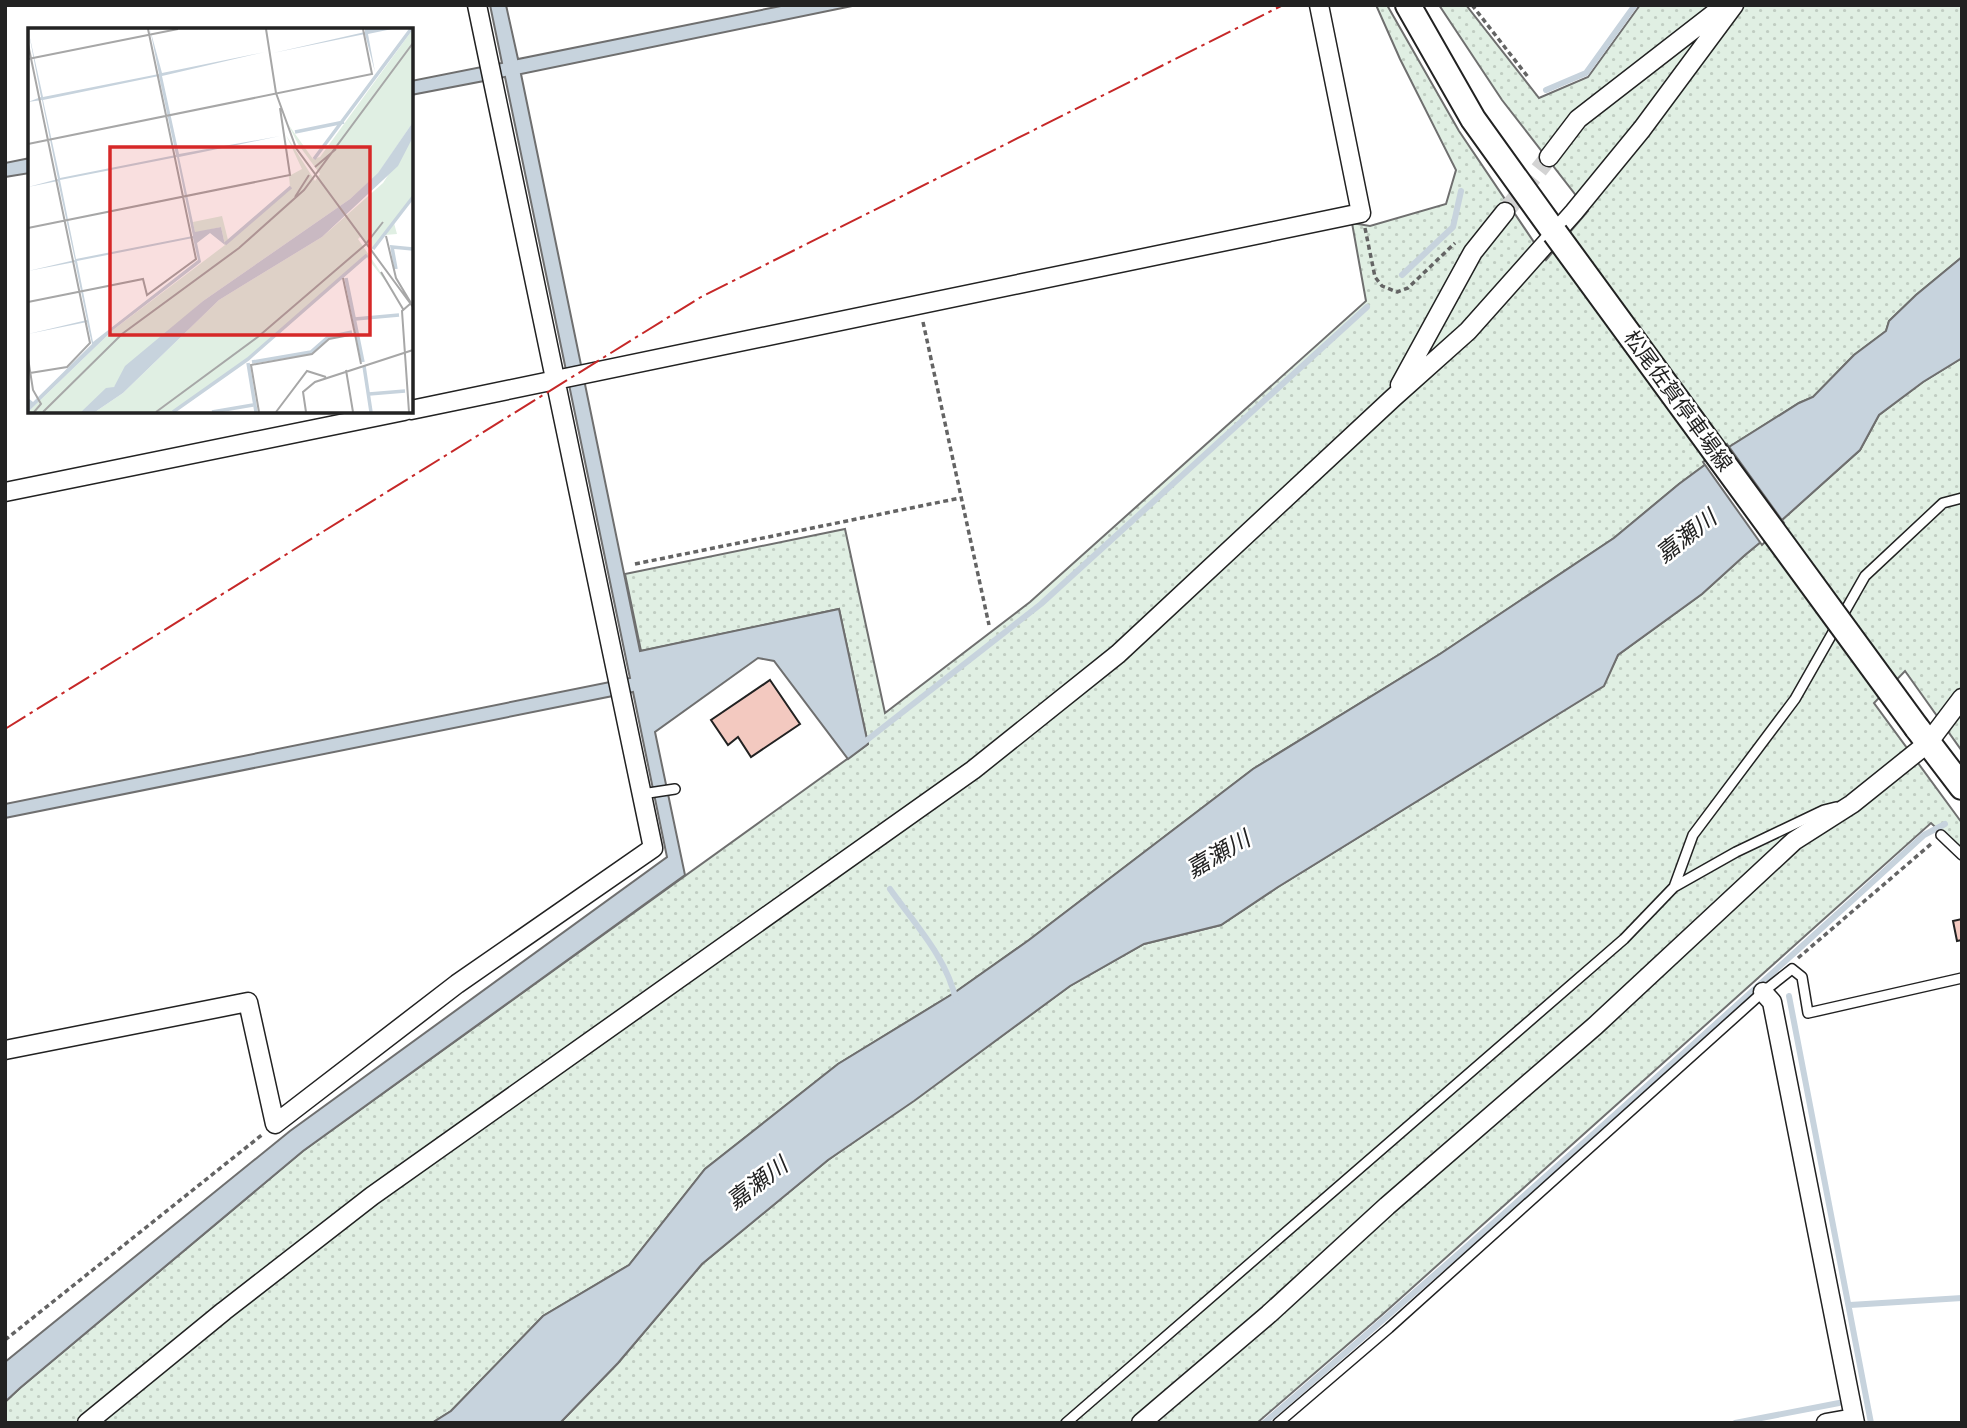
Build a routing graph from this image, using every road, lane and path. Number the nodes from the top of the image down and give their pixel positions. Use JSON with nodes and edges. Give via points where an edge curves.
{"nodes":[{"id":1,"x":477,"y":5,"type":"edge"},
{"id":2,"x":1319,"y":5,"type":"edge"},
{"id":3,"x":1408,"y":5,"type":"edge"},
{"id":4,"x":1472,"y":5,"type":"edge"},
{"id":5,"x":1725,"y":5,"type":"edge"},
{"id":6,"x":1734,"y":5,"type":"edge"},
{"id":7,"x":1528,"y":77,"type":"dead end"},
{"id":8,"x":1549,"y":157,"type":"tunnel mouth"},
{"id":9,"x":1505,"y":212,"type":"tunnel mouth"},
{"id":10,"x":1361,"y":213,"type":"junction"},
{"id":11,"x":1555,"y":233,"type":"junction"},
{"id":12,"x":1457,"y":241,"type":"dead end"},
{"id":13,"x":920,"y":304,"type":"junction"},
{"id":14,"x":555,"y":381,"type":"junction"},
{"id":15,"x":1393,"y":398,"type":"junction"},
{"id":16,"x":413,"y":410,"type":"edge"},
{"id":17,"x":394,"y":413,"type":"edge"},
{"id":18,"x":5,"y":492,"type":"edge"},
{"id":19,"x":960,"y":498,"type":"junction"},
{"id":20,"x":1962,"y":498,"type":"edge"},
{"id":21,"x":635,"y":564,"type":"dead end"},
{"id":22,"x":989,"y":625,"type":"dead end"},
{"id":23,"x":1962,"y":698,"type":"edge"},
{"id":24,"x":1923,"y":735,"type":"junction"},
{"id":25,"x":1962,"y":787,"type":"edge"},
{"id":26,"x":674,"y":789,"type":"dead end"},
{"id":27,"x":642,"y":794,"type":"junction"},
{"id":28,"x":1852,"y":804,"type":"junction"},
{"id":29,"x":1941,"y":835,"type":"joint"},
{"id":30,"x":1962,"y":855,"type":"edge"},
{"id":31,"x":1674,"y":887,"type":"junction"},
{"id":32,"x":1792,"y":969,"type":"junction"},
{"id":33,"x":1962,"y":978,"type":"edge"},
{"id":34,"x":1763,"y":992,"type":"junction"},
{"id":35,"x":5,"y":1050,"type":"edge"},
{"id":36,"x":275,"y":1124,"type":"junction"},
{"id":37,"x":5,"y":1340,"type":"edge"},
{"id":38,"x":1855,"y":1420,"type":"edge"},
{"id":39,"x":87,"y":1423,"type":"edge"},
{"id":40,"x":1066,"y":1423,"type":"edge"},
{"id":41,"x":1141,"y":1423,"type":"edge"},
{"id":42,"x":1278,"y":1423,"type":"edge"},
{"id":43,"x":1826,"y":1423,"type":"edge"}],
"edges":[{"from":1,"to":14,"type":"street"},
{"from":2,"to":10,"type":"street"},
{"from":3,"to":11,"type":"main road","name":"松尾佐賀停車場線","via":[[1473,119]]},
{"from":4,"to":7,"type":"path"},
{"from":5,"to":8,"type":"street","via":[[1578,119]]},
{"from":6,"to":11,"type":"street","via":[[1642,129]]},
{"from":9,"to":15,"type":"street","via":[[1473,252]]},
{"from":10,"to":12,"type":"path","via":[[1376,277],[1382,286],[1397,292],[1408,288]]},
{"from":10,"to":13,"type":"street"},
{"from":11,"to":15,"type":"street","via":[[1468,331]]},
{"from":11,"to":24,"type":"main road","name":"松尾佐賀停車場線","bridge":true},
{"from":13,"to":14,"type":"street"},
{"from":13,"to":19,"type":"path"},
{"from":14,"to":16,"type":"street"},
{"from":14,"to":27,"type":"street"},
{"from":15,"to":39,"type":"street","via":[[1118,654],[973,770],[372,1196]]},
{"from":17,"to":18,"type":"street"},
{"from":19,"to":21,"type":"path"},
{"from":19,"to":22,"type":"path"},
{"from":20,"to":31,"type":"lane","via":[[1943,503],[1865,576],[1795,699],[1693,835]]},
{"from":23,"to":24,"type":"street"},
{"from":24,"to":25,"type":"main road","name":"松尾佐賀停車場線"},
{"from":24,"to":28,"type":"street"},
{"from":26,"to":27,"type":"lane"},
{"from":27,"to":36,"type":"street","via":[[653,848],[457,984]]},
{"from":28,"to":31,"type":"lane","via":[[1824,810]]},
{"from":28,"to":41,"type":"street","via":[[1794,841],[1595,1026]]},
{"from":29,"to":30,"type":"lane"},
{"from":29,"to":32,"type":"path","via":[[1799,957]]},
{"from":31,"to":40,"type":"lane","via":[[1624,939]]},
{"from":32,"to":33,"type":"lane","via":[[1802,977],[1808,1013]]},
{"from":32,"to":34,"type":"lane"},
{"from":34,"to":38,"type":"street","via":[[1772,1002]]},
{"from":34,"to":42,"type":"lane"},
{"from":35,"to":36,"type":"street","via":[[248,1002]]},
{"from":36,"to":37,"type":"path"},
{"from":38,"to":43,"type":"street"}]}
